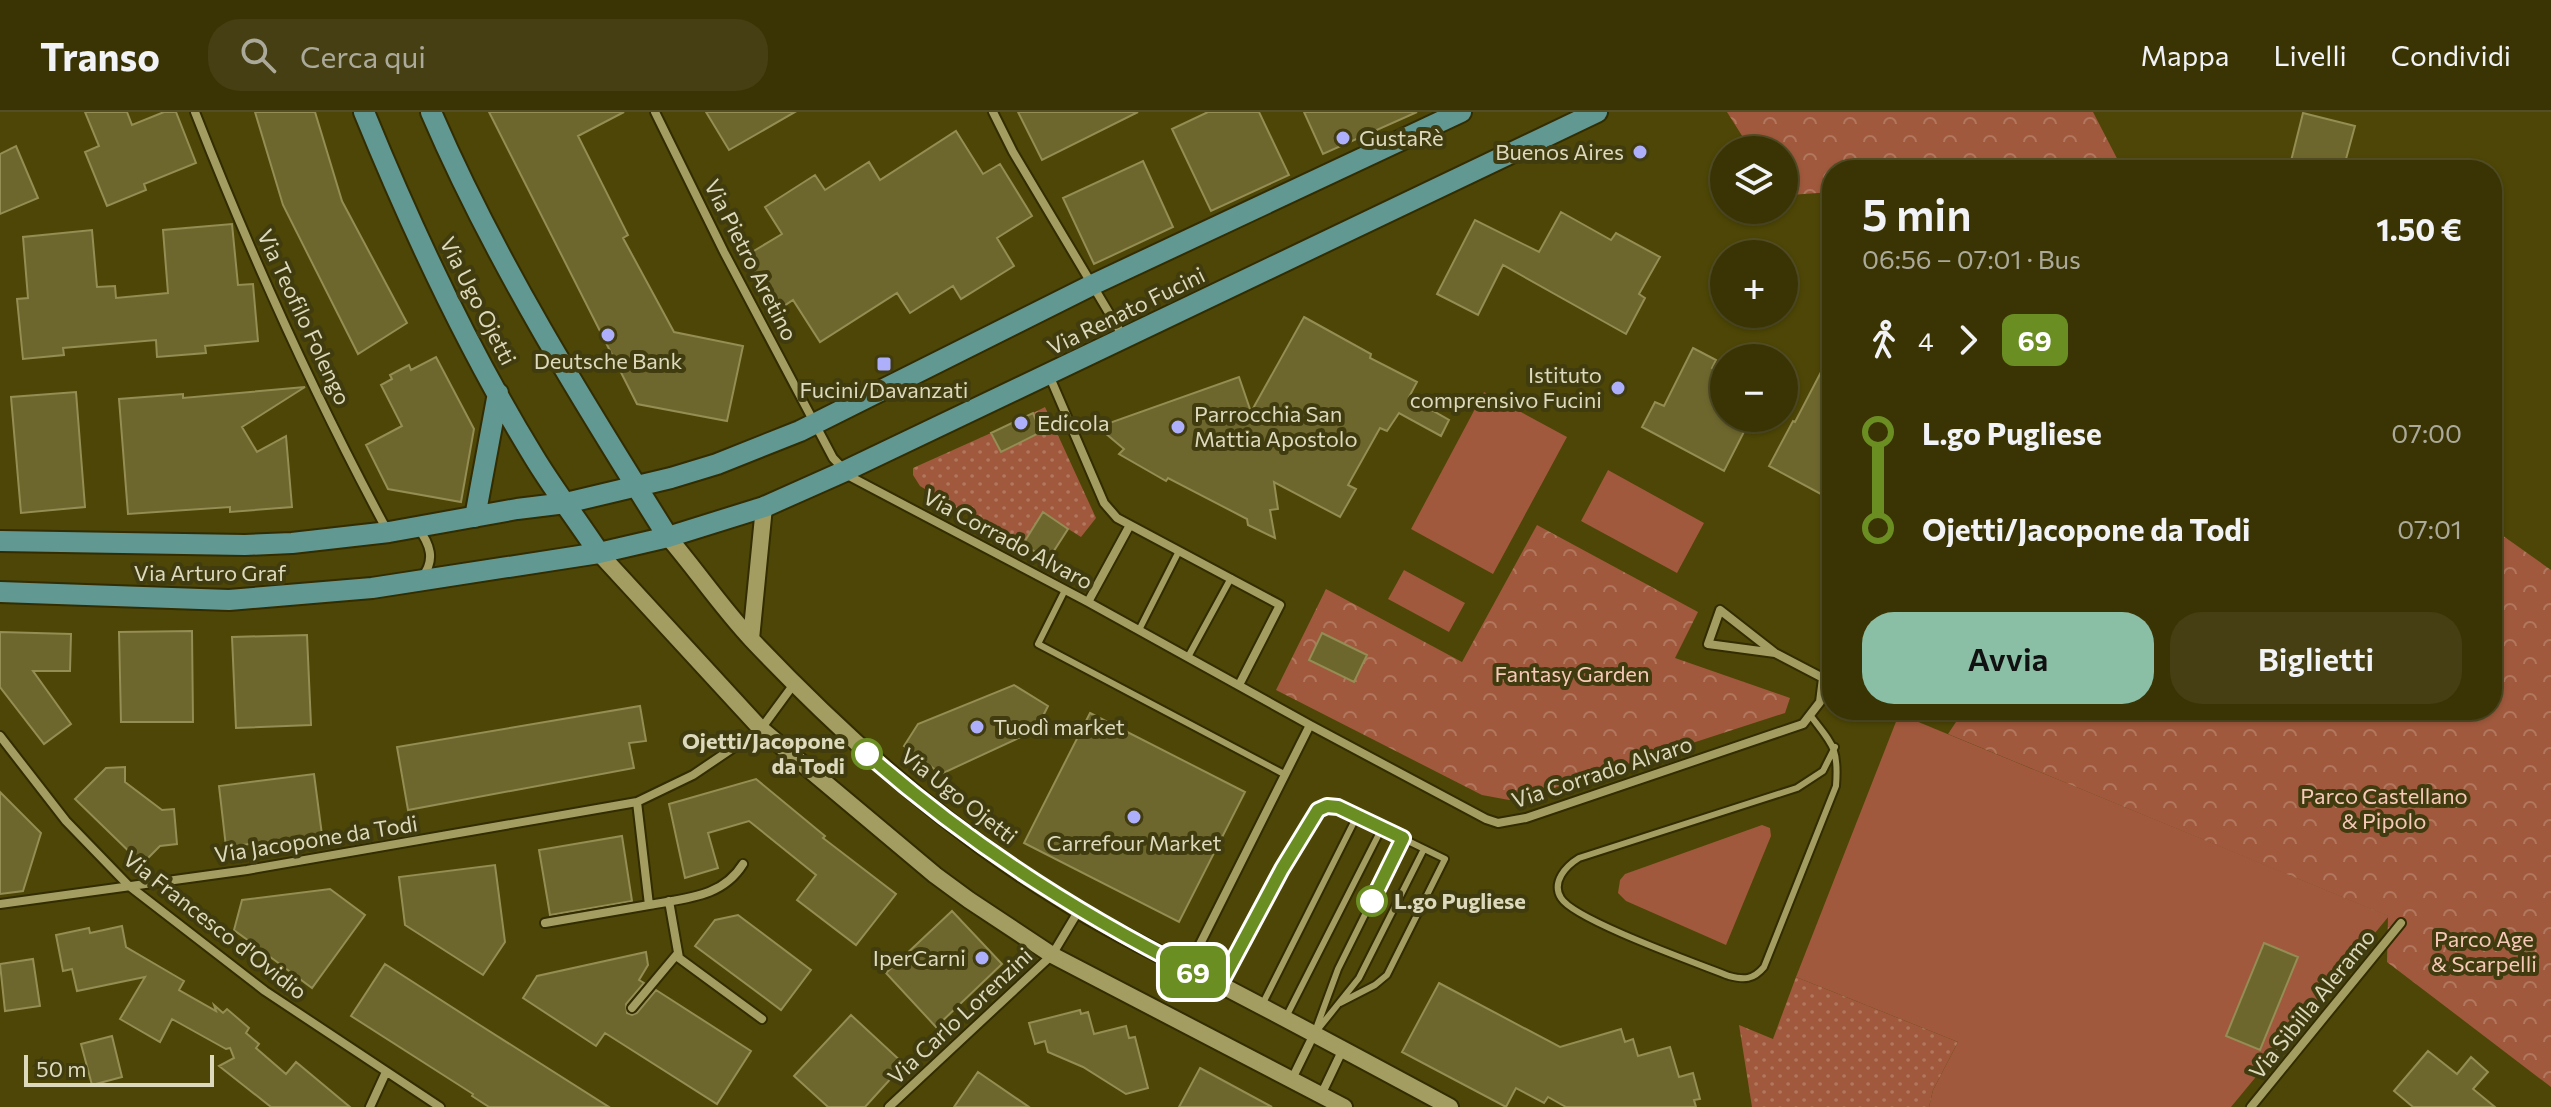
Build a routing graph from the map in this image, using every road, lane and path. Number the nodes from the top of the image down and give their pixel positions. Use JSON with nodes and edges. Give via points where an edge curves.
{"nodes":[{"id":1,"x":195,"y":112,"type":"edge"},
{"id":2,"x":364,"y":112,"type":"edge"},
{"id":3,"x":431,"y":112,"type":"edge"},
{"id":4,"x":655,"y":112,"type":"edge"},
{"id":5,"x":993,"y":112,"type":"edge"},
{"id":6,"x":1461,"y":112,"type":"edge"},
{"id":7,"x":1588,"y":114,"type":"edge"},
{"id":8,"x":1092,"y":285,"type":"junction"},
{"id":9,"x":1125,"y":338,"type":"junction"},
{"id":10,"x":1049,"y":375,"type":"junction"},
{"id":11,"x":498,"y":393,"type":"junction"},
{"id":12,"x":816,"y":423,"type":"junction"},
{"id":13,"x":845,"y":471,"type":"junction"},
{"id":14,"x":636,"y":486,"type":"junction"},
{"id":15,"x":566,"y":503,"type":"junction"},
{"id":16,"x":764,"y":507,"type":"junction"},
{"id":17,"x":475,"y":517,"type":"junction"},
{"id":18,"x":1130,"y":525,"type":"junction"},
{"id":19,"x":418,"y":528,"type":"junction"},
{"id":20,"x":389,"y":532,"type":"junction"},
{"id":21,"x":668,"y":537,"type":"junction"},
{"id":22,"x":0,"y":541,"type":"edge"},
{"id":23,"x":1179,"y":551,"type":"junction"},
{"id":24,"x":599,"y":553,"type":"junction"},
{"id":25,"x":1231,"y":578,"type":"junction"},
{"id":26,"x":419,"y":581,"type":"junction"},
{"id":27,"x":1065,"y":590,"type":"junction"},
{"id":28,"x":0,"y":592,"type":"edge"},
{"id":29,"x":1088,"y":602,"type":"junction"},
{"id":30,"x":1139,"y":630,"type":"junction"},
{"id":31,"x":751,"y":639,"type":"junction"},
{"id":32,"x":1775,"y":653,"type":"junction"},
{"id":33,"x":1188,"y":657,"type":"junction"},
{"id":34,"x":1822,"y":677,"type":"edge"},
{"id":35,"x":794,"y":684,"type":"junction"},
{"id":36,"x":1239,"y":685,"type":"junction"},
{"id":37,"x":1822,"y":686,"type":"edge"},
{"id":38,"x":1810,"y":715,"type":"junction"},
{"id":39,"x":1310,"y":725,"type":"junction"},
{"id":40,"x":761,"y":729,"type":"junction"},
{"id":41,"x":0,"y":736,"type":"edge"},
{"id":42,"x":1835,"y":747,"type":"junction"},
{"id":43,"x":1284,"y":774,"type":"junction"},
{"id":44,"x":637,"y":802,"type":"junction"},
{"id":45,"x":1357,"y":816,"type":"junction"},
{"id":46,"x":1382,"y":828,"type":"junction"},
{"id":47,"x":1403,"y":838,"type":"junction"},
{"id":48,"x":1424,"y":849,"type":"junction"},
{"id":49,"x":743,"y":864,"type":"dead end"},
{"id":50,"x":128,"y":885,"type":"junction"},
{"id":51,"x":669,"y":901,"type":"junction"},
{"id":52,"x":0,"y":904,"type":"edge"},
{"id":53,"x":649,"y":905,"type":"junction"},
{"id":54,"x":1079,"y":910,"type":"junction"},
{"id":55,"x":545,"y":923,"type":"dead end"},
{"id":56,"x":2401,"y":923,"type":"dead end"},
{"id":57,"x":678,"y":953,"type":"junction"},
{"id":58,"x":1052,"y":955,"type":"junction"},
{"id":59,"x":1188,"y":969,"type":"junction"},
{"id":60,"x":1220,"y":985,"type":"junction"},
{"id":61,"x":1340,"y":1003,"type":"junction"},
{"id":62,"x":1262,"y":1007,"type":"junction"},
{"id":63,"x":632,"y":1008,"type":"dead end"},
{"id":64,"x":762,"y":1019,"type":"dead end"},
{"id":65,"x":1285,"y":1019,"type":"junction"},
{"id":66,"x":1315,"y":1033,"type":"junction"},
{"id":67,"x":1343,"y":1049,"type":"junction"},
{"id":68,"x":386,"y":1072,"type":"junction"},
{"id":69,"x":1292,"y":1079,"type":"junction"},
{"id":70,"x":1321,"y":1095,"type":"junction"},
{"id":71,"x":370,"y":1107,"type":"edge"},
{"id":72,"x":440,"y":1107,"type":"edge"},
{"id":73,"x":889,"y":1107,"type":"edge"},
{"id":74,"x":1344,"y":1107,"type":"edge"},
{"id":75,"x":1450,"y":1107,"type":"edge"},
{"id":76,"x":2251,"y":1107,"type":"edge"}],
"edges":[{"from":1,"to":20,"type":"street","name":"Via Teofilo Folengo","via":[[297,349]]},
{"from":2,"to":11,"type":"main road","name":"Via Ugo Ojetti","via":[[416,231]]},
{"from":3,"to":14,"type":"main road","name":"Via Ugo Ojetti","via":[[530,309]]},
{"from":4,"to":12,"type":"street","name":"Via Pietro Aretino"},
{"from":5,"to":8,"type":"street"},
{"from":6,"to":8,"type":"main road","name":"Via Renato Fucini"},
{"from":7,"to":9,"type":"main road","name":"Via Renato Fucini"},
{"from":8,"to":9,"type":"street"},
{"from":8,"to":12,"type":"main road","name":"Via Renato Fucini"},
{"from":9,"to":10,"type":"main road","name":"Via Renato Fucini"},
{"from":10,"to":13,"type":"main road","name":"Via Renato Fucini"},
{"from":10,"to":18,"type":"street","via":[[1104,503]]},
{"from":11,"to":15,"type":"main road","name":"Via Ugo Ojetti"},
{"from":11,"to":17,"type":"main road"},
{"from":12,"to":13,"type":"street","name":"Via Pietro Aretino"},
{"from":12,"to":14,"type":"main road","name":"Via Renato Fucini","via":[[717,464]]},
{"from":13,"to":16,"type":"main road","name":"Via Renato Fucini"},
{"from":13,"to":27,"type":"street","name":"Via Corrado Alvaro"},
{"from":14,"to":15,"type":"main road","name":"Via Renato Fucini"},
{"from":14,"to":21,"type":"main road","name":"Via Ugo Ojetti"},
{"from":15,"to":17,"type":"main road","name":"Via Arturo Graf"},
{"from":15,"to":24,"type":"main road","name":"Via Ugo Ojetti"},
{"from":16,"to":21,"type":"main road","name":"Via Renato Fucini"},
{"from":16,"to":31,"type":"main road"},
{"from":17,"to":19,"type":"main road","name":"Via Arturo Graf"},
{"from":18,"to":23,"type":"street"},
{"from":18,"to":29,"type":"street"},
{"from":19,"to":20,"type":"main road","name":"Via Arturo Graf"},
{"from":19,"to":26,"type":"street","via":[[431,559]]},
{"from":20,"to":22,"type":"main road","name":"Via Arturo Graf","via":[[245,545]]},
{"from":21,"to":24,"type":"main road","name":"Via Renato Fucini"},
{"from":21,"to":31,"type":"main road","name":"Via Ugo Ojetti"},
{"from":23,"to":25,"type":"street"},
{"from":23,"to":30,"type":"lane"},
{"from":24,"to":26,"type":"main road","name":"Via Arturo Graf"},
{"from":24,"to":40,"type":"main road"},
{"from":25,"to":33,"type":"lane"},
{"from":25,"to":36,"type":"street","via":[[1280,605]]},
{"from":26,"to":28,"type":"main road","name":"Via Arturo Graf","via":[[257,599]]},
{"from":27,"to":29,"type":"street","name":"Via Corrado Alvaro"},
{"from":27,"to":43,"type":"lane","via":[[1038,644]]},
{"from":29,"to":30,"type":"street","name":"Via Corrado Alvaro"},
{"from":30,"to":33,"type":"street","name":"Via Corrado Alvaro"},
{"from":31,"to":35,"type":"main road","name":"Via Ugo Ojetti"},
{"from":32,"to":32,"type":"street","via":[[1708,644],[1720,610],[1753,636]]},
{"from":32,"to":34,"type":"street"},
{"from":33,"to":36,"type":"street","name":"Via Corrado Alvaro"},
{"from":35,"to":40,"type":"street","name":"Via Jacopone da Todi"},
{"from":35,"to":54,"type":"main road","name":"Via Ugo Ojetti","via":[[897,780]]},
{"from":36,"to":39,"type":"street","name":"Via Corrado Alvaro"},
{"from":37,"to":38,"type":"street","via":[[1820,702]]},
{"from":38,"to":39,"type":"street","name":"Via Corrado Alvaro","via":[[1803,724],[1498,823]]},
{"from":38,"to":42,"type":"lane"},
{"from":39,"to":43,"type":"street"},
{"from":40,"to":44,"type":"street","name":"Via Jacopone da Todi","via":[[693,775]]},
{"from":40,"to":58,"type":"main road","via":[[935,875]]},
{"from":41,"to":50,"type":"street","name":"Via Francesco d'Ovidio","via":[[66,821]]},
{"from":42,"to":42,"type":"lane","via":[[1836,786],[1757,975],[1744,980],[1729,976],[1604,926],[1560,898],[1560,876],[1579,858],[1797,788],[1823,771]]},
{"from":43,"to":59,"type":"street"},
{"from":44,"to":50,"type":"street","name":"Via Jacopone da Todi","via":[[247,870]]},
{"from":44,"to":53,"type":"street"},
{"from":45,"to":46,"type":"lane"},
{"from":45,"to":60,"type":"lane","via":[[1331,806],[1315,813]]},
{"from":45,"to":62,"type":"lane"},
{"from":46,"to":47,"type":"lane"},
{"from":46,"to":65,"type":"lane"},
{"from":47,"to":48,"type":"lane"},
{"from":47,"to":66,"type":"lane","via":[[1338,969]]},
{"from":48,"to":61,"type":"lane","via":[[1359,978]]},
{"from":48,"to":61,"type":"lane","via":[[1445,859],[1387,975]]},
{"from":49,"to":51,"type":"street","via":[[717,890]]},
{"from":50,"to":52,"type":"street","name":"Via Jacopone da Todi"},
{"from":50,"to":68,"type":"street","name":"Via Francesco d'Ovidio","via":[[265,991]]},
{"from":51,"to":53,"type":"street"},
{"from":51,"to":57,"type":"street"},
{"from":53,"to":55,"type":"street"},
{"from":54,"to":58,"type":"street","name":"Via Carlo Lorenzini"},
{"from":54,"to":59,"type":"main road","name":"Via Ugo Ojetti"},
{"from":56,"to":76,"type":"street","name":"Via Sibilla Aleramo"},
{"from":57,"to":63,"type":"street"},
{"from":57,"to":64,"type":"street"},
{"from":58,"to":69,"type":"main road"},
{"from":58,"to":73,"type":"street","name":"Via Carlo Lorenzini"},
{"from":59,"to":60,"type":"main road","name":"Via Ugo Ojetti"},
{"from":60,"to":62,"type":"main road","name":"Via Ugo Ojetti"},
{"from":61,"to":66,"type":"lane"},
{"from":62,"to":65,"type":"main road","name":"Via Ugo Ojetti"},
{"from":65,"to":66,"type":"main road","name":"Via Ugo Ojetti"},
{"from":66,"to":67,"type":"main road","name":"Via Ugo Ojetti"},
{"from":66,"to":69,"type":"street"},
{"from":67,"to":70,"type":"street"},
{"from":67,"to":75,"type":"main road","name":"Via Ugo Ojetti"},
{"from":68,"to":71,"type":"street"},
{"from":68,"to":72,"type":"street","name":"Via Francesco d'Ovidio"},
{"from":69,"to":70,"type":"main road"},
{"from":70,"to":74,"type":"main road"}]}
